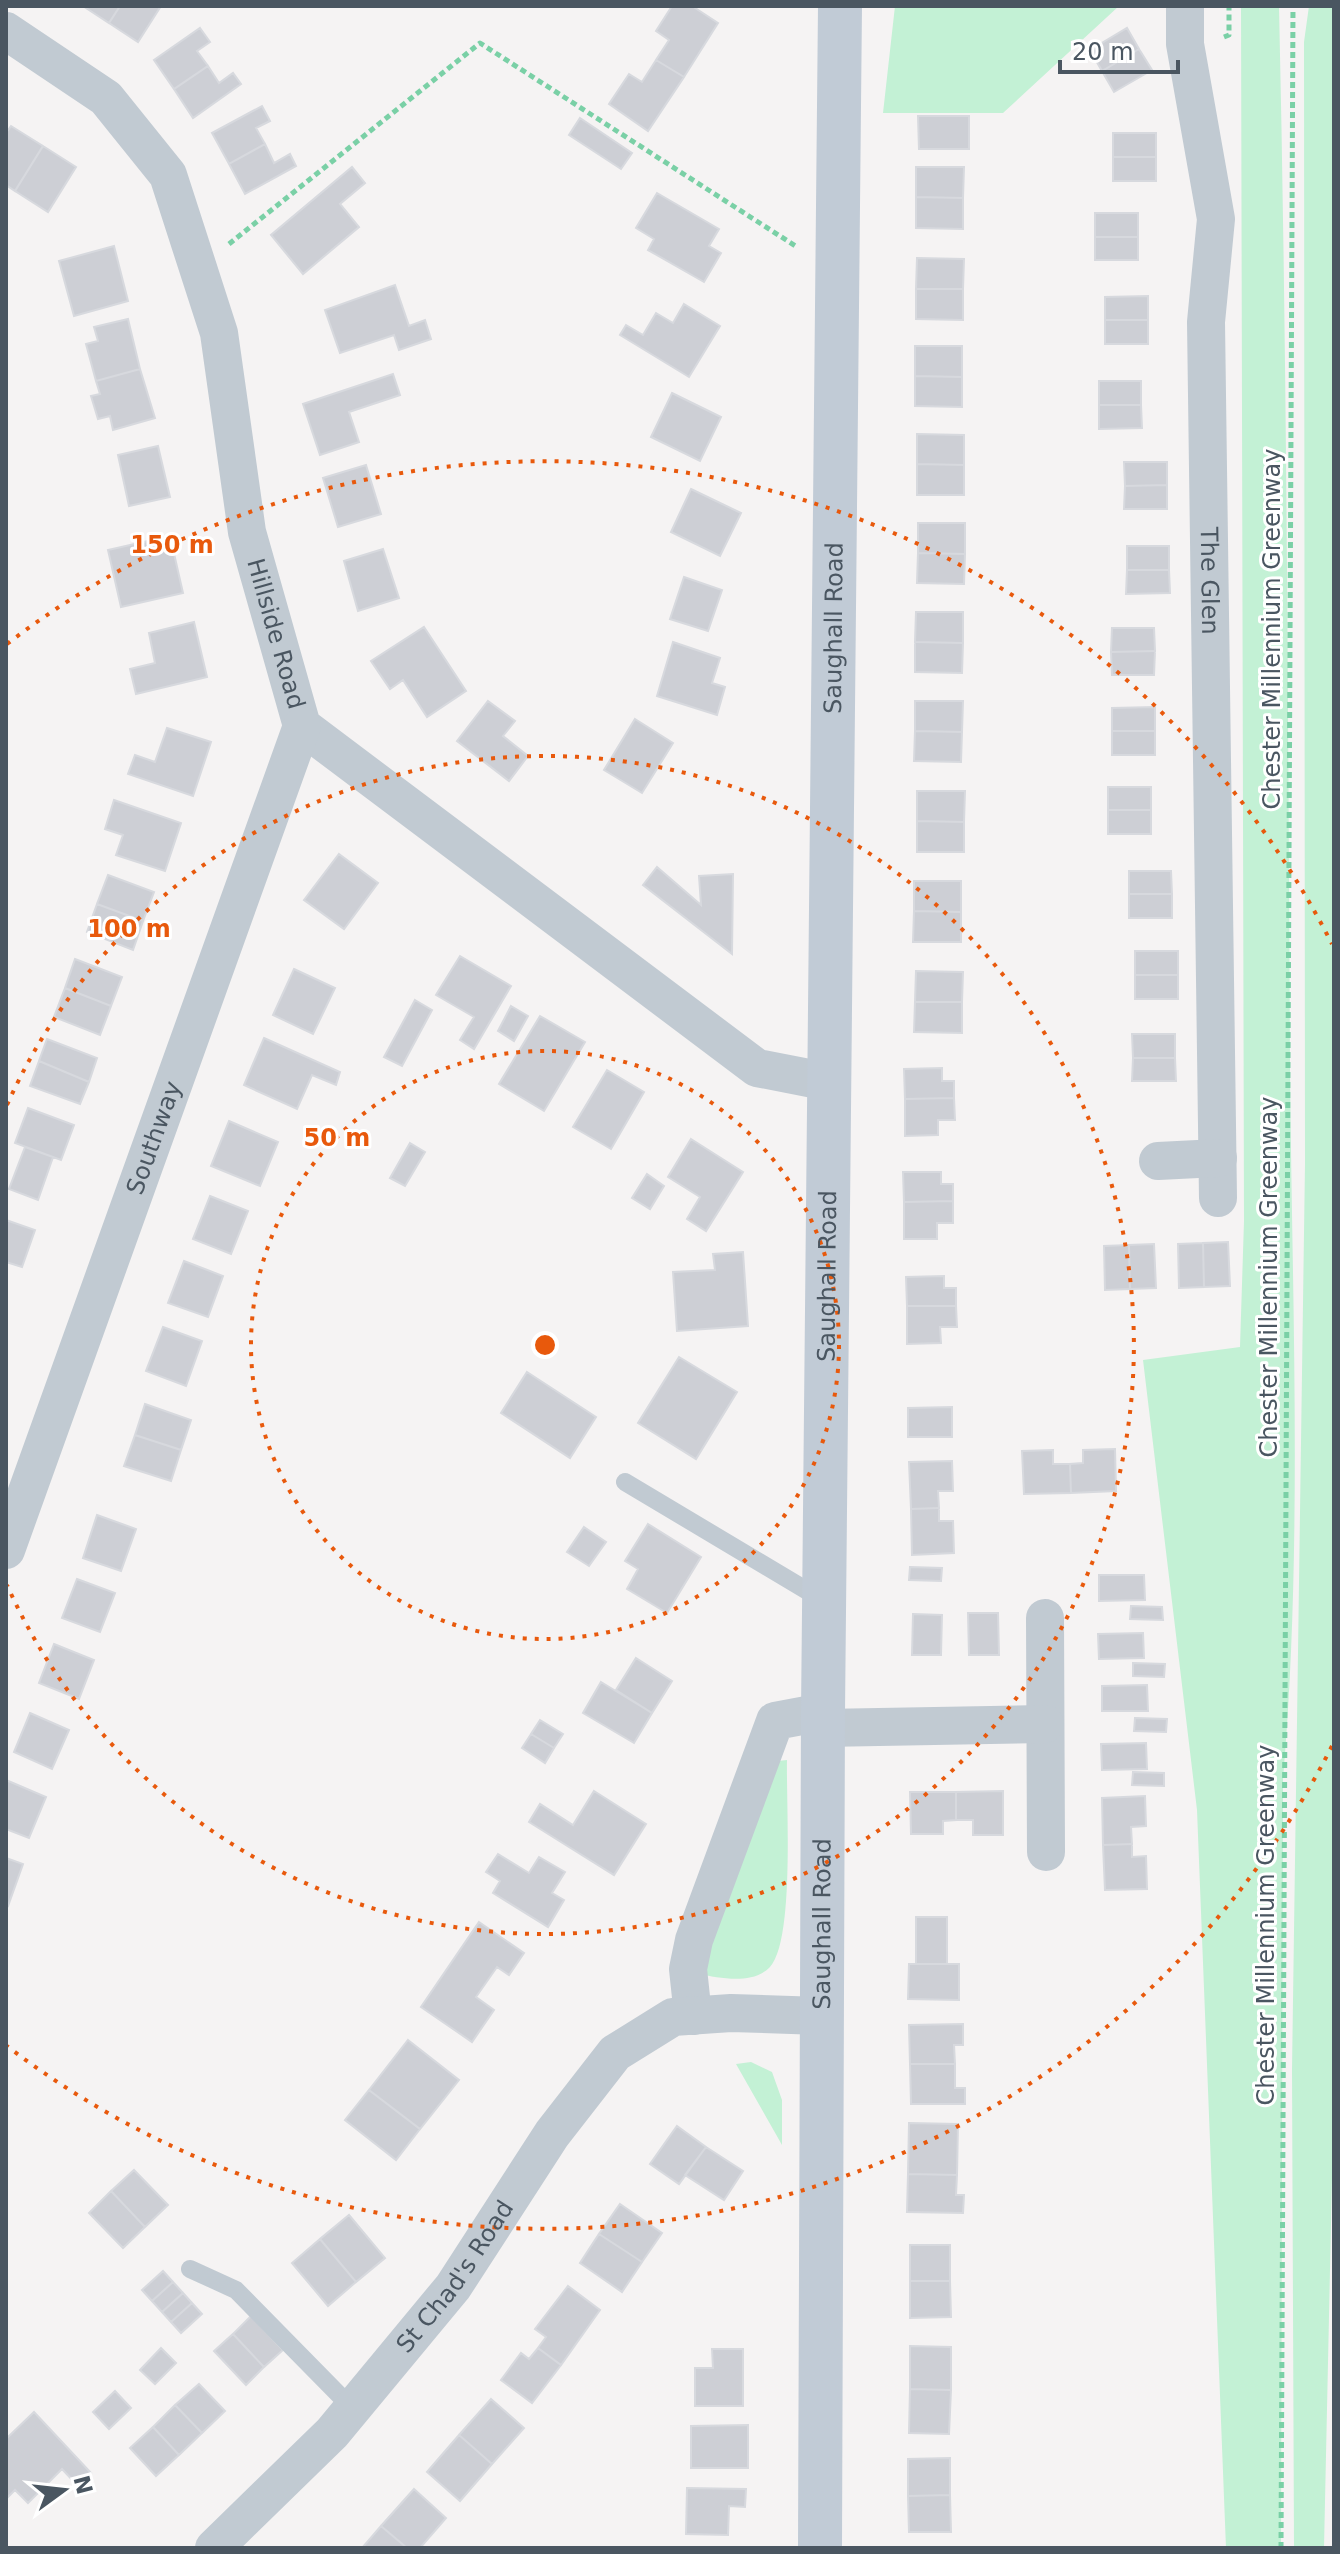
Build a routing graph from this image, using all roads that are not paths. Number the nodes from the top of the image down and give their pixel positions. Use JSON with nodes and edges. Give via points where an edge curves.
{"nodes":[{"id":1,"x":840,"y":6,"type":"edge"},
{"id":2,"x":1185,"y":6,"type":"edge"},
{"id":3,"x":6,"y":31,"type":"edge"},
{"id":4,"x":302,"y":726,"type":"junction"},
{"id":5,"x":829,"y":1082,"type":"junction"},
{"id":6,"x":1218,"y":1158,"type":"junction"},
{"id":7,"x":1158,"y":1161,"type":"dead end"},
{"id":8,"x":1218,"y":1198,"type":"dead end"},
{"id":9,"x":625,"y":1482,"type":"dead end"},
{"id":10,"x":6,"y":1550,"type":"edge"},
{"id":11,"x":824,"y":1600,"type":"junction"},
{"id":12,"x":1045,"y":1618,"type":"dead end"},
{"id":13,"x":823,"y":1720,"type":"junction"},
{"id":14,"x":1045,"y":1724,"type":"junction"},
{"id":15,"x":1046,"y":1852,"type":"dead end"},
{"id":16,"x":693,"y":2016,"type":"junction"},
{"id":17,"x":821,"y":2016,"type":"junction"},
{"id":18,"x":190,"y":2269,"type":"dead end"},
{"id":19,"x":353,"y":2409,"type":"junction"},
{"id":20,"x":214,"y":2548,"type":"edge"},
{"id":21,"x":820,"y":2548,"type":"edge"}],
"edges":[{"from":1,"to":5,"type":"street","name":"Saughall Road"},
{"from":2,"to":6,"type":"street","name":"The Glen","via":[[1185,44],[1216,219],[1206,322]]},
{"from":3,"to":4,"type":"street","name":"Hillside Road","via":[[106,98],[168,175],[219,333],[247,532]]},
{"from":4,"to":5,"type":"street","name":"Hillside Road","via":[[757,1068]]},
{"from":4,"to":10,"type":"street","name":"Southway"},
{"from":5,"to":11,"type":"street","name":"Saughall Road"},
{"from":6,"to":7,"type":"street"},
{"from":6,"to":8,"type":"street","name":"The Glen"},
{"from":9,"to":11,"type":"lane"},
{"from":11,"to":13,"type":"street","name":"Saughall Road"},
{"from":12,"to":14,"type":"street"},
{"from":13,"to":14,"type":"street"},
{"from":13,"to":16,"type":"street","via":[[775,1721],[694,1940],[688,1969]]},
{"from":13,"to":17,"type":"street","name":"Saughall Road"},
{"from":14,"to":15,"type":"street"},
{"from":16,"to":17,"type":"street","name":"St Chad's Road"},
{"from":16,"to":19,"type":"street","name":"St Chad's Road","via":[[673,2017],[615,2053],[552,2134],[453,2287]]},
{"from":17,"to":21,"type":"street","name":"Saughall Road"},
{"from":18,"to":19,"type":"lane","via":[[236,2290]]},
{"from":19,"to":20,"type":"street","name":"St Chad's Road"}]}
